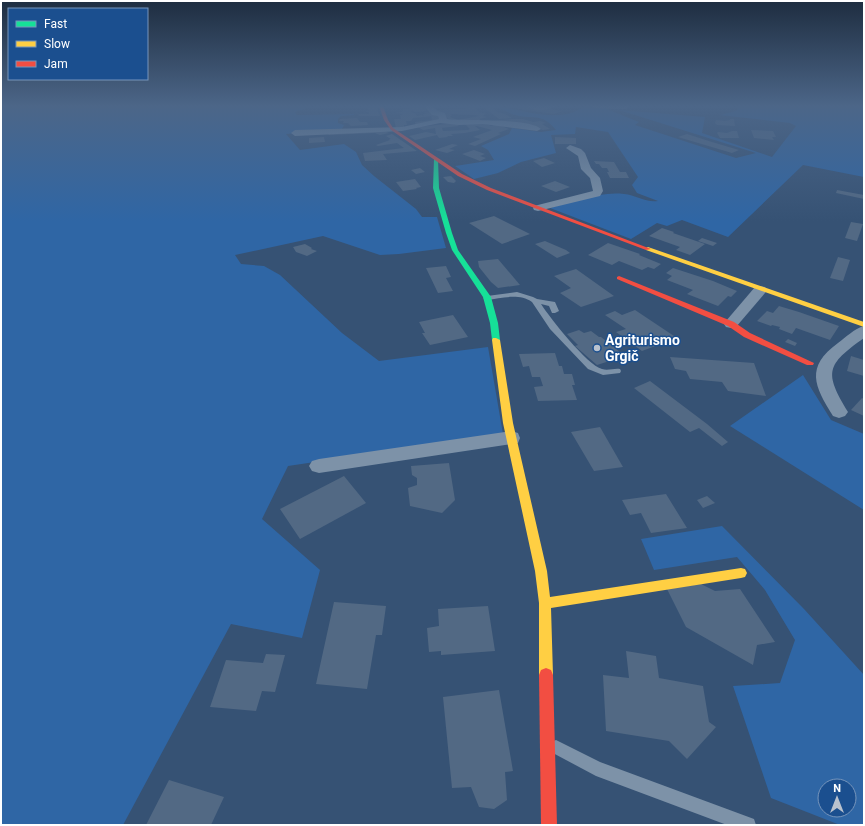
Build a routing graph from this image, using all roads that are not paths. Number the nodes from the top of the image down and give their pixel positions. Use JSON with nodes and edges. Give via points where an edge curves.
{"nodes":[{"id":1,"x":415,"y":145,"type":"edge"},
{"id":2,"x":570,"y":148,"type":"dead end"},
{"id":3,"x":436,"y":159,"type":"junction"},
{"id":4,"x":538,"y":208,"type":"junction"},
{"id":5,"x":619,"y":278,"type":"dead end"},
{"id":6,"x":760,"y":290,"type":"junction"},
{"id":7,"x":487,"y":298,"type":"junction"},
{"id":8,"x":535,"y":301,"type":"junction"},
{"id":9,"x":555,"y":311,"type":"dead end"},
{"id":10,"x":731,"y":324,"type":"junction"},
{"id":11,"x":864,"y":325,"type":"edge"},
{"id":12,"x":864,"y":330,"type":"edge"},
{"id":13,"x":810,"y":363,"type":"dead end"},
{"id":14,"x":617,"y":371,"type":"dead end"},
{"id":15,"x":839,"y":412,"type":"dead end"},
{"id":16,"x":511,"y":438,"type":"junction"},
{"id":17,"x":319,"y":466,"type":"dead end"},
{"id":18,"x":741,"y":573,"type":"dead end"},
{"id":19,"x":545,"y":603,"type":"junction"},
{"id":20,"x":547,"y":743,"type":"junction"},
{"id":21,"x":549,"y":825,"type":"edge"},
{"id":22,"x":748,"y":825,"type":"edge"}],
"edges":[{"from":1,"to":3,"type":"street"},
{"from":2,"to":4,"type":"street","via":[[577,149],[584,156],[586,168],[593,174],[598,191],[596,194]]},
{"from":3,"to":4,"type":"street","via":[[476,184]]},
{"from":3,"to":7,"type":"street","via":[[436,188],[449,234],[455,250]]},
{"from":4,"to":6,"type":"street"},
{"from":5,"to":10,"type":"street"},
{"from":6,"to":10,"type":"street"},
{"from":6,"to":11,"type":"street"},
{"from":7,"to":8,"type":"lane","via":[[517,294]]},
{"from":7,"to":16,"type":"street","via":[[494,323]]},
{"from":8,"to":9,"type":"lane","via":[[552,304]]},
{"from":8,"to":14,"type":"lane","via":[[553,327],[591,368],[604,373]]},
{"from":10,"to":13,"type":"street","via":[[747,335]]},
{"from":12,"to":15,"type":"street","via":[[828,358],[824,368],[825,390]]},
{"from":16,"to":17,"type":"street"},
{"from":16,"to":19,"type":"street","via":[[541,571]]},
{"from":18,"to":19,"type":"street"},
{"from":19,"to":20,"type":"street"},
{"from":20,"to":21,"type":"street"},
{"from":20,"to":22,"type":"lane","via":[[596,768]]}]}
